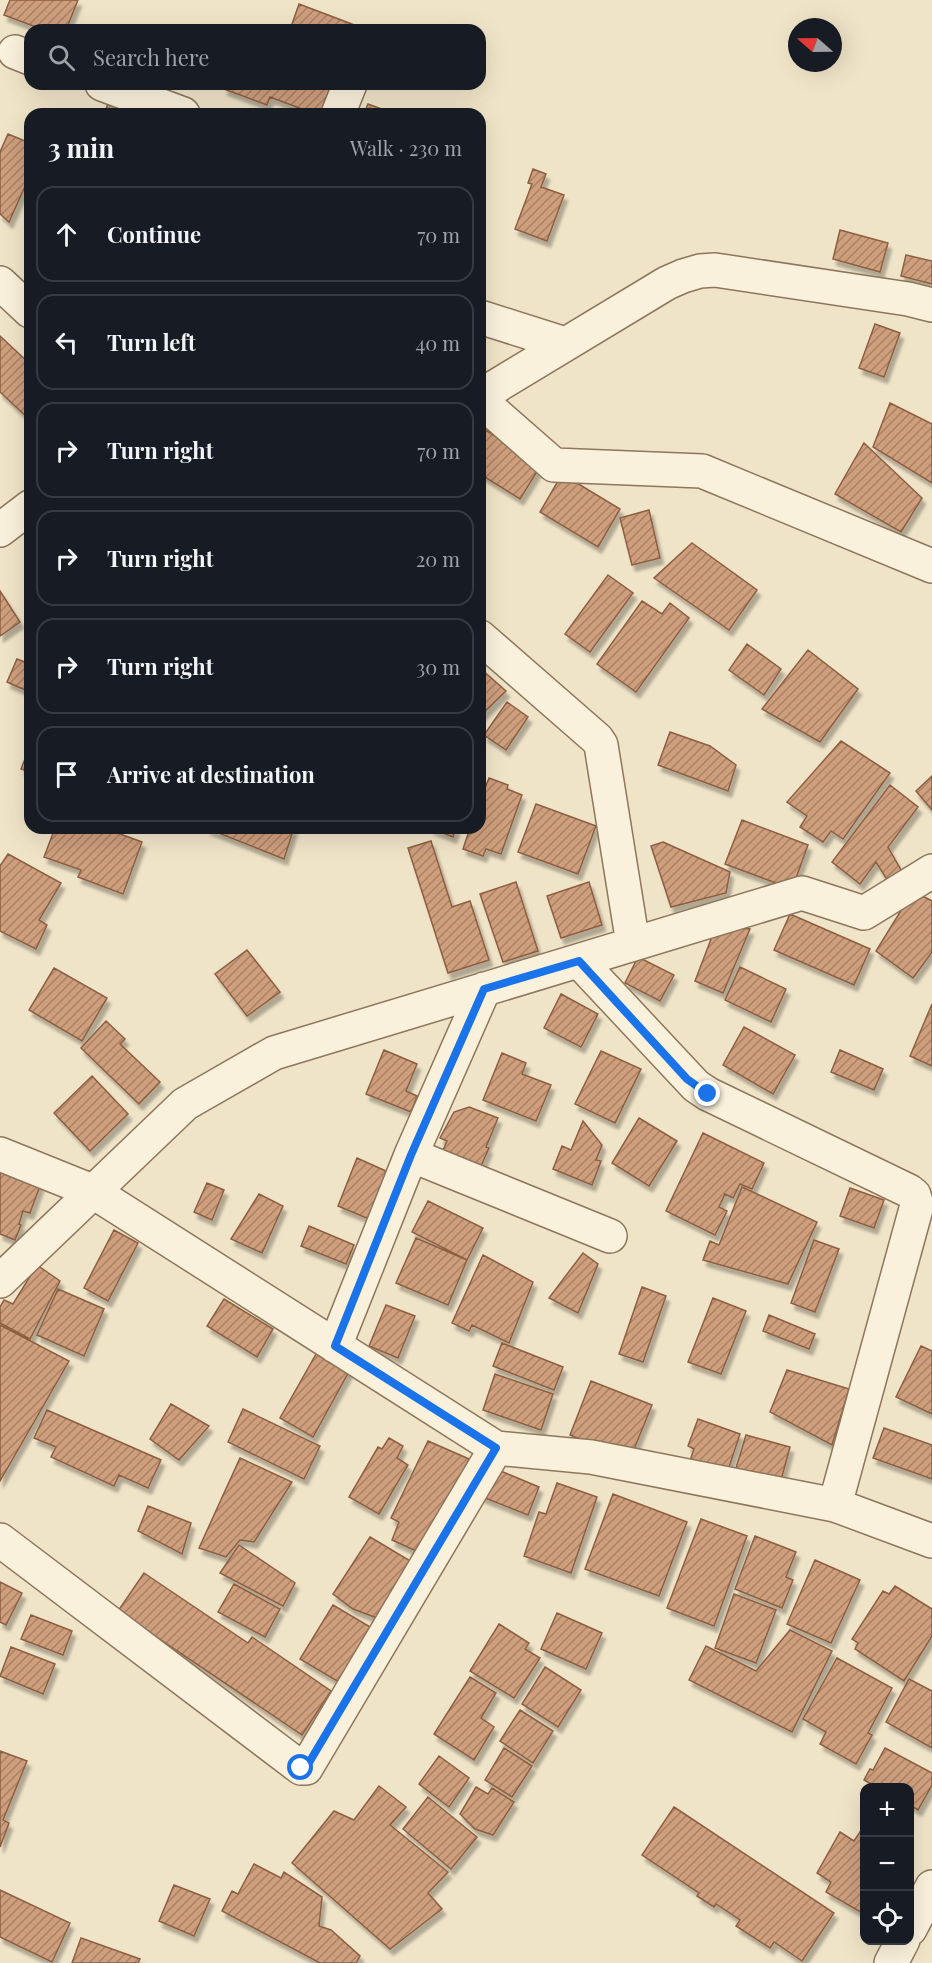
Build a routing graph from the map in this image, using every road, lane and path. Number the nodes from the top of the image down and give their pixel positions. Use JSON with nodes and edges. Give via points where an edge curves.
{"nodes":[{"id":1,"x":118,"y":90,"type":"edge"},
{"id":2,"x":348,"y":90,"type":"edge"},
{"id":3,"x":167,"y":108,"type":"edge"},
{"id":4,"x":340,"y":108,"type":"edge"},
{"id":5,"x":0,"y":283,"type":"edge"},
{"id":6,"x":24,"y":305,"type":"edge"},
{"id":7,"x":932,"y":305,"type":"edge"},
{"id":8,"x":486,"y":319,"type":"edge"},
{"id":9,"x":565,"y":345,"type":"junction"},
{"id":10,"x":486,"y":394,"type":"edge"},
{"id":11,"x":486,"y":403,"type":"edge"},
{"id":12,"x":24,"y":512,"type":"edge"},
{"id":13,"x":0,"y":530,"type":"edge"},
{"id":14,"x":932,"y":566,"type":"edge"},
{"id":15,"x":486,"y":642,"type":"edge"},
{"id":16,"x":932,"y":871,"type":"edge"},
{"id":17,"x":633,"y":944,"type":"junction"},
{"id":18,"x":579,"y":961,"type":"junction"},
{"id":19,"x":484,"y":989,"type":"junction"},
{"id":20,"x":0,"y":1154,"type":"edge"},
{"id":21,"x":411,"y":1155,"type":"junction"},
{"id":22,"x":923,"y":1190,"type":"edge"},
{"id":23,"x":92,"y":1191,"type":"junction"},
{"id":24,"x":921,"y":1235,"type":"edge"},
{"id":25,"x":610,"y":1236,"type":"dead end"},
{"id":26,"x":0,"y":1281,"type":"edge"},
{"id":27,"x":335,"y":1346,"type":"junction"},
{"id":28,"x":496,"y":1448,"type":"junction"},
{"id":29,"x":835,"y":1505,"type":"junction"},
{"id":30,"x":0,"y":1540,"type":"edge"},
{"id":31,"x":932,"y":1541,"type":"edge"},
{"id":32,"x":932,"y":1887,"type":"edge"},
{"id":33,"x":914,"y":1920,"type":"edge"},
{"id":34,"x":901,"y":1945,"type":"edge"},
{"id":35,"x":891,"y":1963,"type":"edge"}],
"edges":[{"from":1,"to":3,"type":"street"},
{"from":2,"to":4,"type":"street"},
{"from":5,"to":6,"type":"street"},
{"from":7,"to":9,"type":"street","via":[[700,271],[667,283]]},
{"from":8,"to":9,"type":"street"},
{"from":9,"to":10,"type":"street"},
{"from":11,"to":14,"type":"street","via":[[554,465],[702,471]]},
{"from":12,"to":13,"type":"street"},
{"from":15,"to":17,"type":"street","via":[[601,746]]},
{"from":16,"to":17,"type":"street","via":[[864,913],[802,893]]},
{"from":17,"to":18,"type":"street"},
{"from":18,"to":19,"type":"street"},
{"from":18,"to":22,"type":"street","via":[[696,1086],[708,1094]]},
{"from":19,"to":21,"type":"street"},
{"from":19,"to":23,"type":"street","via":[[274,1053],[185,1104]]},
{"from":20,"to":23,"type":"street"},
{"from":21,"to":25,"type":"street"},
{"from":21,"to":27,"type":"street"},
{"from":22,"to":24,"type":"street","via":[[917,1205]]},
{"from":23,"to":26,"type":"street"},
{"from":23,"to":27,"type":"street"},
{"from":24,"to":29,"type":"street"},
{"from":27,"to":28,"type":"street"},
{"from":28,"to":29,"type":"street","via":[[591,1457]]},
{"from":28,"to":30,"type":"street","via":[[306,1768]]},
{"from":29,"to":31,"type":"street"},
{"from":32,"to":33,"type":"street"},
{"from":34,"to":35,"type":"street"}]}
